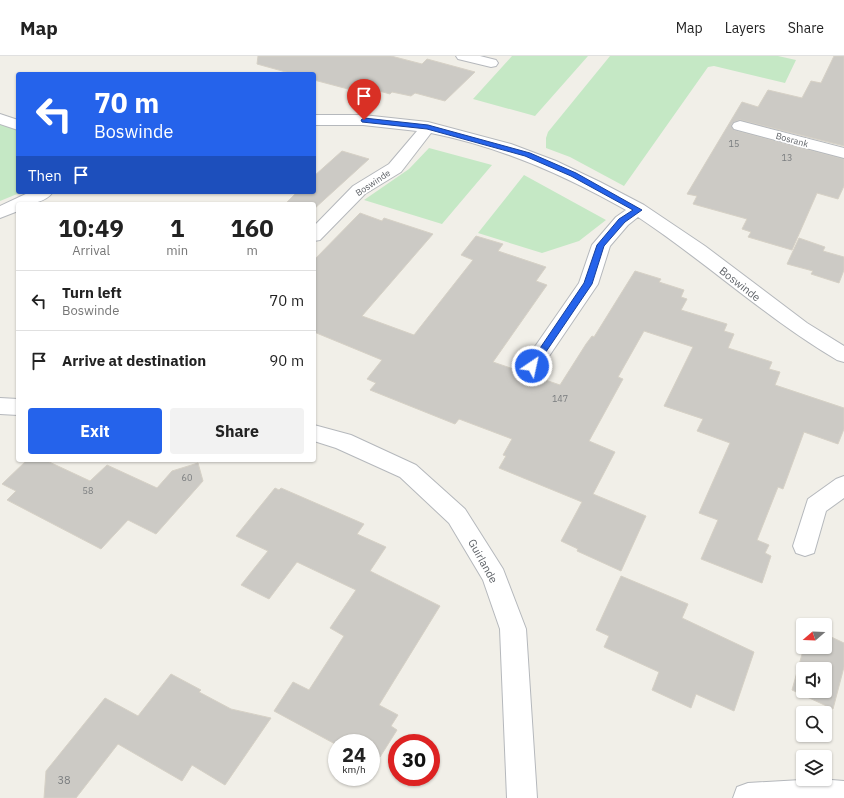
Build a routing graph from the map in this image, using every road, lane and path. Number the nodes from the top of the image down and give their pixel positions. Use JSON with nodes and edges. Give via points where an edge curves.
{"nodes":[{"id":1,"x":463,"y":56,"type":"edge"},
{"id":2,"x":491,"y":63,"type":"dead end"},
{"id":3,"x":0,"y":119,"type":"edge"},
{"id":4,"x":316,"y":120,"type":"edge"},
{"id":5,"x":16,"y":124,"type":"edge"},
{"id":6,"x":740,"y":126,"type":"dead end"},
{"id":7,"x":428,"y":127,"type":"junction"},
{"id":8,"x":844,"y":153,"type":"edge"},
{"id":9,"x":40,"y":194,"type":"edge"},
{"id":10,"x":22,"y":202,"type":"edge"},
{"id":11,"x":16,"y":205,"type":"edge"},
{"id":12,"x":638,"y":210,"type":"junction"},
{"id":13,"x":0,"y":213,"type":"edge"},
{"id":14,"x":316,"y":234,"type":"edge"},
{"id":15,"x":844,"y":355,"type":"edge"},
{"id":16,"x":532,"y":366,"type":"dead end"},
{"id":17,"x":0,"y":406,"type":"edge"},
{"id":18,"x":16,"y":407,"type":"edge"},
{"id":19,"x":316,"y":434,"type":"edge"},
{"id":20,"x":844,"y":485,"type":"edge"},
{"id":21,"x":805,"y":546,"type":"dead end"},
{"id":22,"x":844,"y":796,"type":"edge"},
{"id":23,"x":522,"y":798,"type":"edge"},
{"id":24,"x":748,"y":798,"type":"edge"}],
"edges":[{"from":1,"to":2,"type":"street"},
{"from":3,"to":5,"type":"street"},
{"from":4,"to":7,"type":"street","name":"Boswinde","via":[[378,121]]},
{"from":6,"to":8,"type":"street","name":"Bosrank"},
{"from":7,"to":12,"type":"street","name":"Boswinde","via":[[527,154]]},
{"from":7,"to":14,"type":"street","name":"Boswinde","via":[[395,168],[359,190]]},
{"from":9,"to":10,"type":"street"},
{"from":11,"to":13,"type":"street"},
{"from":12,"to":15,"type":"street","name":"Boswinde","via":[[678,235],[786,319]]},
{"from":12,"to":16,"type":"street","via":[[622,221],[601,245],[588,284]]},
{"from":17,"to":18,"type":"street"},
{"from":19,"to":23,"type":"street","name":"Guirlande","via":[[343,441],[408,471],[458,516],[494,577],[513,629]]},
{"from":20,"to":21,"type":"street","via":[[816,506]]},
{"from":22,"to":24,"type":"street","via":[[819,794]]}]}
